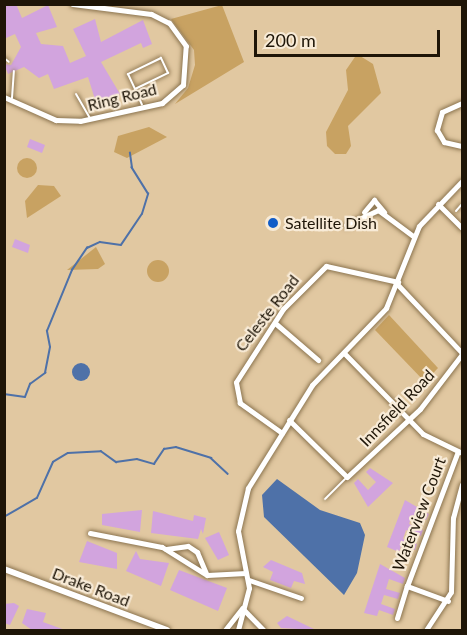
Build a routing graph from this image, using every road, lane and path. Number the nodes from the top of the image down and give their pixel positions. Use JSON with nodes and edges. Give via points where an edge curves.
{"nodes":[{"id":1,"x":72,"y":4,"type":"edge"},
{"id":2,"x":4,"y":58,"type":"edge"},
{"id":3,"x":9,"y":62,"type":"dead end"},
{"id":4,"x":14,"y":71,"type":"dead end"},
{"id":5,"x":135,"y":89,"type":"junction"},
{"id":6,"x":76,"y":94,"type":"dead end"},
{"id":7,"x":4,"y":97,"type":"edge"},
{"id":8,"x":11,"y":101,"type":"junction"},
{"id":9,"x":462,"y":103,"type":"edge"},
{"id":10,"x":142,"y":105,"type":"junction"},
{"id":11,"x":93,"y":119,"type":"junction"},
{"id":12,"x":462,"y":146,"type":"edge"},
{"id":13,"x":462,"y":181,"type":"edge"},
{"id":14,"x":438,"y":204,"type":"junction"},
{"id":15,"x":462,"y":204,"type":"edge"},
{"id":16,"x":456,"y":211,"type":"dead end"},
{"id":17,"x":364,"y":212,"type":"junction"},
{"id":18,"x":384,"y":212,"type":"junction"},
{"id":19,"x":346,"y":225,"type":"dead end"},
{"id":20,"x":462,"y":228,"type":"edge"},
{"id":21,"x":413,"y":236,"type":"junction"},
{"id":22,"x":397,"y":283,"type":"junction"},
{"id":23,"x":275,"y":323,"type":"junction"},
{"id":24,"x":344,"y":352,"type":"junction"},
{"id":25,"x":462,"y":353,"type":"edge"},
{"id":26,"x":318,"y":360,"type":"dead end"},
{"id":27,"x":289,"y":420,"type":"junction"},
{"id":28,"x":408,"y":420,"type":"junction"},
{"id":29,"x":282,"y":433,"type":"junction"},
{"id":30,"x":460,"y":452,"type":"edge"},
{"id":31,"x":347,"y":477,"type":"junction"},
{"id":32,"x":462,"y":484,"type":"edge"},
{"id":33,"x":325,"y":499,"type":"dead end"},
{"id":34,"x":90,"y":533,"type":"dead end"},
{"id":35,"x":165,"y":549,"type":"junction"},
{"id":36,"x":4,"y":569,"type":"edge"},
{"id":37,"x":246,"y":573,"type":"junction"},
{"id":38,"x":207,"y":575,"type":"junction"},
{"id":39,"x":249,"y":580,"type":"junction"},
{"id":40,"x":407,"y":586,"type":"junction"},
{"id":41,"x":301,"y":598,"type":"dead end"},
{"id":42,"x":447,"y":602,"type":"junction"},
{"id":43,"x":242,"y":608,"type":"junction"},
{"id":44,"x":397,"y":618,"type":"dead end"},
{"id":45,"x":167,"y":630,"type":"edge"},
{"id":46,"x":225,"y":630,"type":"edge"},
{"id":47,"x":238,"y":630,"type":"edge"},
{"id":48,"x":262,"y":630,"type":"edge"},
{"id":49,"x":426,"y":630,"type":"edge"}],
"edges":[{"from":1,"to":10,"type":"street","name":"Ring Road","via":[[151,14],[169,23],[182,40],[189,59],[183,85],[162,103]]},
{"from":2,"to":3,"type":"lane"},
{"from":4,"to":8,"type":"lane"},
{"from":5,"to":5,"type":"lane","via":[[128,74],[161,58],[168,73]]},
{"from":5,"to":10,"type":"lane"},
{"from":6,"to":11,"type":"lane","via":[[83,113]]},
{"from":7,"to":8,"type":"street","name":"Ring Road"},
{"from":8,"to":11,"type":"street","name":"Ring Road","via":[[56,120]]},
{"from":9,"to":12,"type":"street","via":[[442,112],[437,130],[444,142]]},
{"from":10,"to":11,"type":"street","name":"Ring Road"},
{"from":13,"to":14,"type":"street"},
{"from":14,"to":20,"type":"street"},
{"from":14,"to":21,"type":"street"},
{"from":15,"to":16,"type":"lane"},
{"from":17,"to":18,"type":"street"},
{"from":17,"to":18,"type":"street","via":[[374,200]]},
{"from":17,"to":19,"type":"street"},
{"from":18,"to":21,"type":"street"},
{"from":21,"to":22,"type":"street"},
{"from":22,"to":23,"type":"street","name":"Celeste Road","via":[[326,266]]},
{"from":22,"to":24,"type":"street","via":[[375,322]]},
{"from":22,"to":25,"type":"street"},
{"from":23,"to":26,"type":"street"},
{"from":23,"to":29,"type":"street","name":"Celeste Road","via":[[240,371],[236,394],[248,410]]},
{"from":24,"to":27,"type":"street"},
{"from":24,"to":28,"type":"street"},
{"from":25,"to":28,"type":"street","name":"Innsfield Road"},
{"from":27,"to":29,"type":"street"},
{"from":27,"to":31,"type":"street"},
{"from":28,"to":30,"type":"street","via":[[423,434]]},
{"from":28,"to":31,"type":"street","name":"Innsfield Road"},
{"from":29,"to":37,"type":"street","via":[[242,505],[238,531]]},
{"from":30,"to":40,"type":"street","name":"Waterview Court"},
{"from":31,"to":33,"type":"lane"},
{"from":32,"to":42,"type":"street","via":[[453,518],[453,577]]},
{"from":34,"to":35,"type":"street"},
{"from":35,"to":38,"type":"street"},
{"from":35,"to":38,"type":"street","via":[[188,546],[196,552]]},
{"from":36,"to":45,"type":"street","name":"Drake Road"},
{"from":37,"to":38,"type":"street"},
{"from":37,"to":39,"type":"street"},
{"from":39,"to":41,"type":"street"},
{"from":39,"to":43,"type":"street"},
{"from":40,"to":42,"type":"street","name":"Waterview Court"},
{"from":40,"to":44,"type":"street","name":"Waterview Court"},
{"from":42,"to":49,"type":"street"},
{"from":43,"to":46,"type":"street"},
{"from":43,"to":47,"type":"street"},
{"from":43,"to":48,"type":"street"}]}
